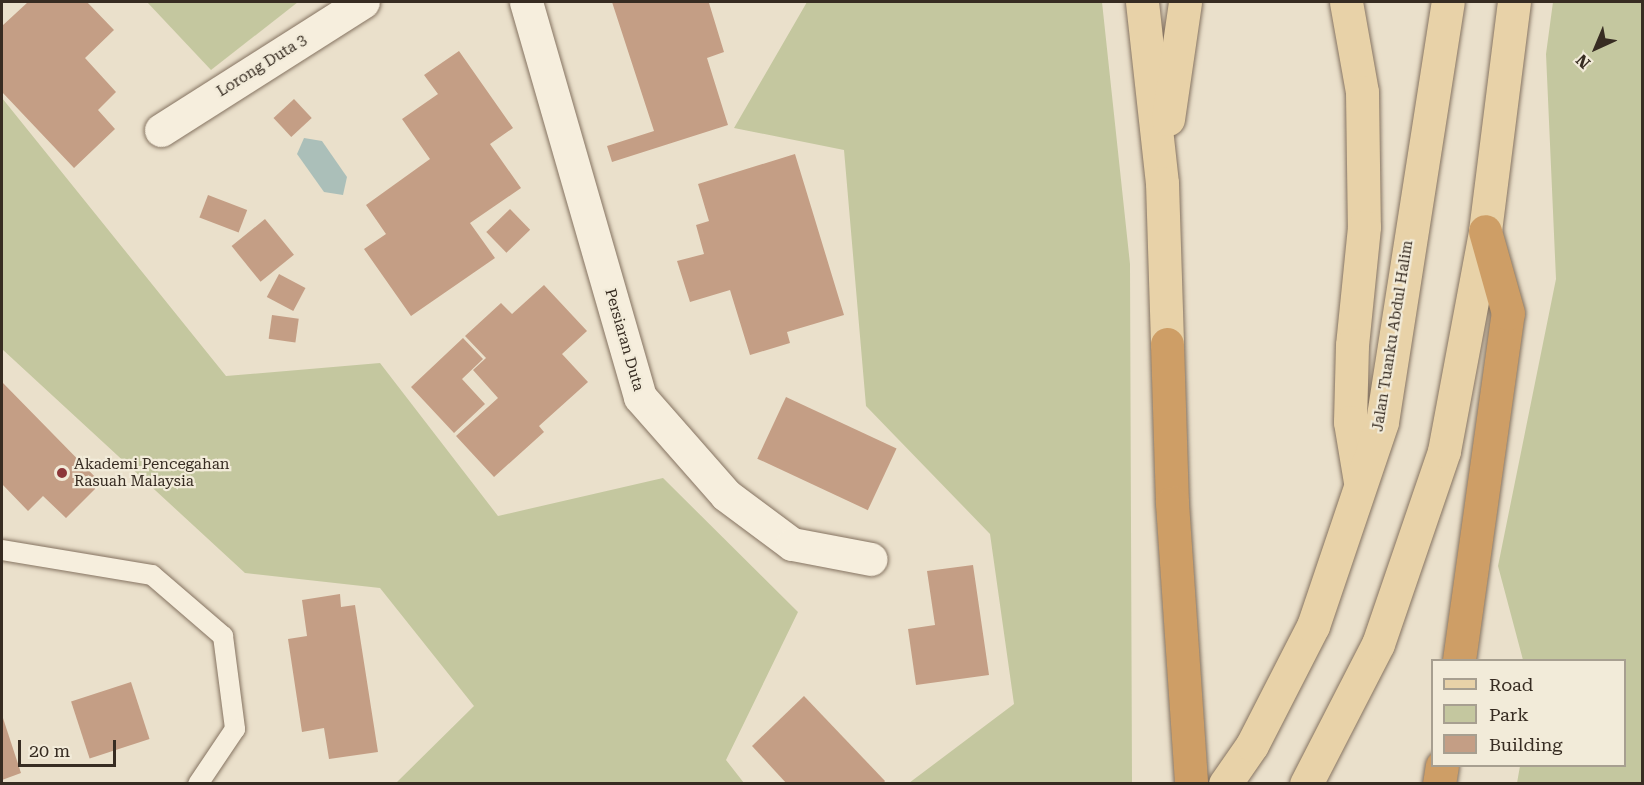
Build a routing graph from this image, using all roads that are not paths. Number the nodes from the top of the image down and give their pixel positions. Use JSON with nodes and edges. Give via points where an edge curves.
{"nodes":[{"id":1,"x":363,"y":2,"type":"edge"},
{"id":2,"x":526,"y":2,"type":"edge"},
{"id":3,"x":1142,"y":2,"type":"edge"},
{"id":4,"x":1185,"y":2,"type":"edge"},
{"id":5,"x":1346,"y":2,"type":"edge"},
{"id":6,"x":1448,"y":2,"type":"edge"},
{"id":7,"x":1514,"y":2,"type":"edge"},
{"id":8,"x":161,"y":130,"type":"dead end"},
{"id":9,"x":1162,"y":183,"type":"junction"},
{"id":10,"x":1485,"y":231,"type":"junction"},
{"id":11,"x":1167,"y":344,"type":"joint"},
{"id":12,"x":1361,"y":486,"type":"junction"},
{"id":13,"x":2,"y":550,"type":"edge"},
{"id":14,"x":871,"y":559,"type":"dead end"},
{"id":15,"x":1459,"y":659,"type":"edge"},
{"id":16,"x":1442,"y":767,"type":"edge"},
{"id":17,"x":198,"y":783,"type":"edge"},
{"id":18,"x":1191,"y":783,"type":"edge"},
{"id":19,"x":1225,"y":783,"type":"edge"},
{"id":20,"x":1306,"y":783,"type":"edge"},
{"id":21,"x":1439,"y":783,"type":"edge"}],
"edges":[{"from":1,"to":8,"type":"street","name":"Lorong Duta 3"},
{"from":2,"to":14,"type":"street","name":"Persiaran Duta","via":[[640,397],[726,495],[792,544]]},
{"from":3,"to":9,"type":"main road"},
{"from":4,"to":9,"type":"main road","via":[[1173,70]]},
{"from":5,"to":12,"type":"main road","via":[[1362,92],[1364,227],[1352,345],[1350,422]]},
{"from":6,"to":12,"type":"main road","name":"Jalan Tuanku Abdul Halim","via":[[1382,422]]},
{"from":7,"to":10,"type":"main road"},
{"from":9,"to":11,"type":"main road"},
{"from":10,"to":15,"type":"highway","via":[[1508,313]]},
{"from":10,"to":20,"type":"main road","via":[[1444,451],[1378,644]]},
{"from":11,"to":18,"type":"highway","via":[[1172,503]]},
{"from":12,"to":19,"type":"main road","name":"Jalan Tuanku Abdul Halim","via":[[1313,626],[1252,745]]},
{"from":13,"to":17,"type":"lane","via":[[152,575],[224,636],[235,729]]},
{"from":16,"to":21,"type":"highway"}]}
